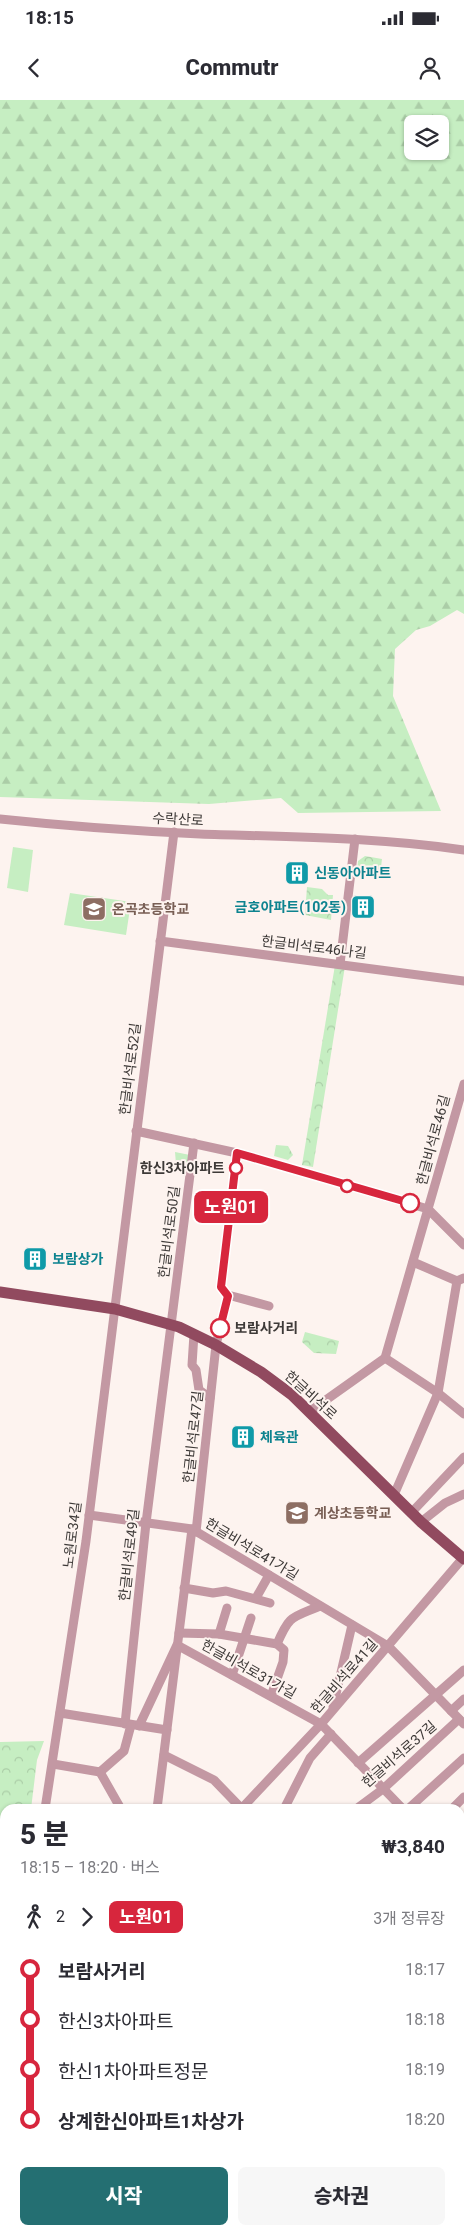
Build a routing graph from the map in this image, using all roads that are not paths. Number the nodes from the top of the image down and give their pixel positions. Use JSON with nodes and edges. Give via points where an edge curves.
{"nodes":[{"id":1,"x":0,"y":819,"type":"edge"},
{"id":2,"x":174,"y":832,"type":"junction"},
{"id":3,"x":355,"y":839,"type":"junction"},
{"id":4,"x":464,"y":850,"type":"edge"},
{"id":5,"x":160,"y":941,"type":"junction"},
{"id":6,"x":340,"y":964,"type":"junction"},
{"id":7,"x":464,"y":981,"type":"edge"},
{"id":8,"x":463,"y":1090,"type":"edge"},
{"id":9,"x":136,"y":1131,"type":"junction"},
{"id":10,"x":194,"y":1143,"type":"junction"},
{"id":11,"x":237,"y":1153,"type":"junction"},
{"id":12,"x":428,"y":1209,"type":"junction"},
{"id":13,"x":464,"y":1245,"type":"edge"},
{"id":14,"x":413,"y":1262,"type":"junction"},
{"id":15,"x":461,"y":1280,"type":"edge"},
{"id":16,"x":0,"y":1292,"type":"edge"},
{"id":17,"x":228,"y":1296,"type":"junction"},
{"id":18,"x":269,"y":1306,"type":"dead end"},
{"id":19,"x":115,"y":1309,"type":"junction"},
{"id":20,"x":171,"y":1324,"type":"junction"},
{"id":21,"x":194,"y":1334,"type":"junction"},
{"id":22,"x":216,"y":1345,"type":"junction"},
{"id":23,"x":385,"y":1358,"type":"junction"},
{"id":24,"x":438,"y":1393,"type":"junction"},
{"id":25,"x":210,"y":1398,"type":"junction"},
{"id":26,"x":309,"y":1412,"type":"junction"},
{"id":27,"x":464,"y":1414,"type":"edge"},
{"id":28,"x":464,"y":1456,"type":"edge"},
{"id":29,"x":464,"y":1494,"type":"edge"},
{"id":30,"x":394,"y":1495,"type":"junction"},
{"id":31,"x":412,"y":1512,"type":"junction"},
{"id":32,"x":89,"y":1515,"type":"junction"},
{"id":33,"x":421,"y":1522,"type":"junction"},
{"id":34,"x":146,"y":1523,"type":"junction"},
{"id":35,"x":194,"y":1531,"type":"junction"},
{"id":36,"x":464,"y":1559,"type":"edge"},
{"id":37,"x":269,"y":1575,"type":"junction"},
{"id":38,"x":184,"y":1588,"type":"junction"},
{"id":39,"x":256,"y":1598,"type":"junction"},
{"id":40,"x":270,"y":1603,"type":"dead end"},
{"id":41,"x":320,"y":1606,"type":"junction"},
{"id":42,"x":227,"y":1608,"type":"dead end"},
{"id":43,"x":251,"y":1618,"type":"dead end"},
{"id":44,"x":352,"y":1625,"type":"junction"},
{"id":45,"x":179,"y":1633,"type":"junction"},
{"id":46,"x":219,"y":1634,"type":"junction"},
{"id":47,"x":245,"y":1638,"type":"junction"},
{"id":48,"x":277,"y":1644,"type":"junction"},
{"id":49,"x":177,"y":1645,"type":"junction"},
{"id":50,"x":388,"y":1646,"type":"junction"},
{"id":51,"x":464,"y":1670,"type":"edge"},
{"id":52,"x":232,"y":1676,"type":"junction"},
{"id":53,"x":436,"y":1695,"type":"junction"},
{"id":54,"x":271,"y":1696,"type":"junction"},
{"id":55,"x":464,"y":1699,"type":"edge"},
{"id":56,"x":333,"y":1710,"type":"junction"},
{"id":57,"x":451,"y":1711,"type":"junction"},
{"id":58,"x":60,"y":1713,"type":"junction"},
{"id":59,"x":462,"y":1722,"type":"edge"},
{"id":60,"x":321,"y":1724,"type":"junction"},
{"id":61,"x":132,"y":1725,"type":"junction"},
{"id":62,"x":167,"y":1730,"type":"junction"},
{"id":63,"x":331,"y":1734,"type":"junction"},
{"id":64,"x":299,"y":1747,"type":"junction"},
{"id":65,"x":164,"y":1755,"type":"junction"},
{"id":66,"x":310,"y":1758,"type":"junction"},
{"id":67,"x":464,"y":1758,"type":"edge"},
{"id":68,"x":358,"y":1763,"type":"junction"},
{"id":69,"x":53,"y":1764,"type":"junction"},
{"id":70,"x":100,"y":1772,"type":"junction"},
{"id":71,"x":383,"y":1789,"type":"junction"},
{"id":72,"x":46,"y":1804,"type":"edge"},
{"id":73,"x":118,"y":1804,"type":"edge"},
{"id":74,"x":158,"y":1804,"type":"edge"},
{"id":75,"x":238,"y":1804,"type":"edge"},
{"id":76,"x":246,"y":1804,"type":"edge"},
{"id":77,"x":287,"y":1804,"type":"edge"},
{"id":78,"x":363,"y":1804,"type":"edge"},
{"id":79,"x":398,"y":1804,"type":"edge"},
{"id":80,"x":413,"y":1804,"type":"edge"}],
"edges":[{"from":1,"to":2,"type":"street","name":"수락산로"},
{"from":2,"to":3,"type":"street","name":"수락산로"},
{"from":2,"to":5,"type":"street","name":"한글비석로52길"},
{"from":3,"to":4,"type":"street","name":"수락산로"},
{"from":3,"to":6,"type":"street"},
{"from":5,"to":6,"type":"street","name":"한글비석로46나길"},
{"from":5,"to":9,"type":"street","name":"한글비석로52길"},
{"from":6,"to":7,"type":"street","name":"한글비석로46나길"},
{"from":8,"to":12,"type":"street","name":"한글비석로46길"},
{"from":9,"to":10,"type":"street"},
{"from":9,"to":19,"type":"street","name":"한글비석로52길"},
{"from":10,"to":11,"type":"street"},
{"from":10,"to":20,"type":"street","name":"한글비석로50길"},
{"from":11,"to":12,"type":"street"},
{"from":11,"to":17,"type":"street","via":[[221,1287]]},
{"from":12,"to":13,"type":"street"},
{"from":12,"to":14,"type":"street","name":"한글비석로46길"},
{"from":14,"to":15,"type":"street"},
{"from":14,"to":23,"type":"street","name":"한글비석로46길"},
{"from":15,"to":24,"type":"street"},
{"from":16,"to":19,"type":"main road","name":"한글비석로"},
{"from":17,"to":18,"type":"street"},
{"from":17,"to":22,"type":"street","name":"한글비석로47길"},
{"from":19,"to":20,"type":"main road","name":"한글비석로"},
{"from":19,"to":32,"type":"street","name":"노원로34길"},
{"from":20,"to":21,"type":"main road","name":"한글비석로"},
{"from":20,"to":34,"type":"street","name":"한글비석로49길"},
{"from":21,"to":22,"type":"main road","name":"한글비석로"},
{"from":21,"to":25,"type":"street","via":[[192,1364],[199,1390]]},
{"from":22,"to":25,"type":"street","name":"한글비석로47길"},
{"from":22,"to":26,"type":"main road","name":"한글비석로","via":[[292,1394]]},
{"from":23,"to":24,"type":"street"},
{"from":23,"to":26,"type":"street"},
{"from":24,"to":27,"type":"street"},
{"from":24,"to":30,"type":"street"},
{"from":25,"to":35,"type":"street","name":"한글비석로47길"},
{"from":26,"to":30,"type":"main road","name":"한글비석로"},
{"from":28,"to":31,"type":"street"},
{"from":29,"to":33,"type":"street","via":[[445,1503]]},
{"from":30,"to":31,"type":"main road","name":"한글비석로"},
{"from":31,"to":33,"type":"main road","name":"한글비석로"},
{"from":32,"to":34,"type":"street","name":"한글비석로41가길"},
{"from":32,"to":58,"type":"street","name":"노원로34길"},
{"from":33,"to":36,"type":"main road","name":"한글비석로"},
{"from":34,"to":35,"type":"street","name":"한글비석로41가길"},
{"from":34,"to":61,"type":"street","name":"한글비석로49길"},
{"from":35,"to":37,"type":"street","name":"한글비석로41가길"},
{"from":35,"to":38,"type":"street","name":"한글비석로47길"},
{"from":36,"to":50,"type":"street","name":"한글비석로41길"},
{"from":37,"to":39,"type":"street"},
{"from":37,"to":41,"type":"street","name":"한글비석로41가길"},
{"from":38,"to":39,"type":"street","via":[[214,1593],[226,1591]]},
{"from":38,"to":45,"type":"street","name":"한글비석로47길"},
{"from":39,"to":40,"type":"street"},
{"from":41,"to":44,"type":"street","name":"한글비석로41가길"},
{"from":41,"to":48,"type":"street","via":[[290,1618]]},
{"from":42,"to":46,"type":"street"},
{"from":43,"to":47,"type":"street"},
{"from":44,"to":50,"type":"street","name":"한글비석로41가길"},
{"from":44,"to":56,"type":"street"},
{"from":45,"to":46,"type":"street"},
{"from":45,"to":49,"type":"street","name":"한글비석로47길"},
{"from":46,"to":47,"type":"street"},
{"from":47,"to":48,"type":"street"},
{"from":47,"to":52,"type":"street"},
{"from":48,"to":54,"type":"street","via":[[284,1650],[283,1662]]},
{"from":49,"to":52,"type":"street","name":"한글비석로31가길"},
{"from":49,"to":61,"type":"street","name":"한글비석로47길"},
{"from":49,"to":62,"type":"street","name":"한글비석로47길"},
{"from":50,"to":53,"type":"street","name":"한글비석로37길"},
{"from":50,"to":56,"type":"street","name":"한글비석로41길"},
{"from":51,"to":53,"type":"street"},
{"from":52,"to":54,"type":"street","name":"한글비석로31가길"},
{"from":53,"to":57,"type":"street","name":"한글비석로37길"},
{"from":53,"to":68,"type":"street"},
{"from":54,"to":60,"type":"street","name":"한글비석로31가길"},
{"from":55,"to":57,"type":"street"},
{"from":56,"to":60,"type":"street","name":"한글비석로41길"},
{"from":57,"to":59,"type":"street","name":"한글비석로37길"},
{"from":58,"to":61,"type":"street"},
{"from":58,"to":69,"type":"street","name":"노원로34길"},
{"from":59,"to":71,"type":"street","name":"한글비석로37길"},
{"from":60,"to":63,"type":"street","name":"한글비석로31가길"},
{"from":60,"to":64,"type":"street","name":"한글비석로41길"},
{"from":61,"to":62,"type":"street"},
{"from":61,"to":70,"type":"street","name":"한글비석로47길","via":[[124,1751]]},
{"from":62,"to":65,"type":"street","name":"한글비석로47길"},
{"from":63,"to":66,"type":"street"},
{"from":63,"to":68,"type":"street","name":"한글비석로31가길"},
{"from":64,"to":66,"type":"street"},
{"from":64,"to":76,"type":"street","name":"한글비석로41길"},
{"from":65,"to":74,"type":"street","name":"한글비석로47길"},
{"from":65,"to":75,"type":"street","via":[[214,1780]]},
{"from":66,"to":77,"type":"street"},
{"from":67,"to":80,"type":"street"},
{"from":68,"to":71,"type":"street","name":"한글비석로31가길"},
{"from":69,"to":70,"type":"street"},
{"from":69,"to":72,"type":"street","name":"노원로34길"},
{"from":70,"to":73,"type":"street"},
{"from":71,"to":78,"type":"street","name":"한글비석로37길"},
{"from":71,"to":79,"type":"street","name":"한글비석로31가길"}]}
